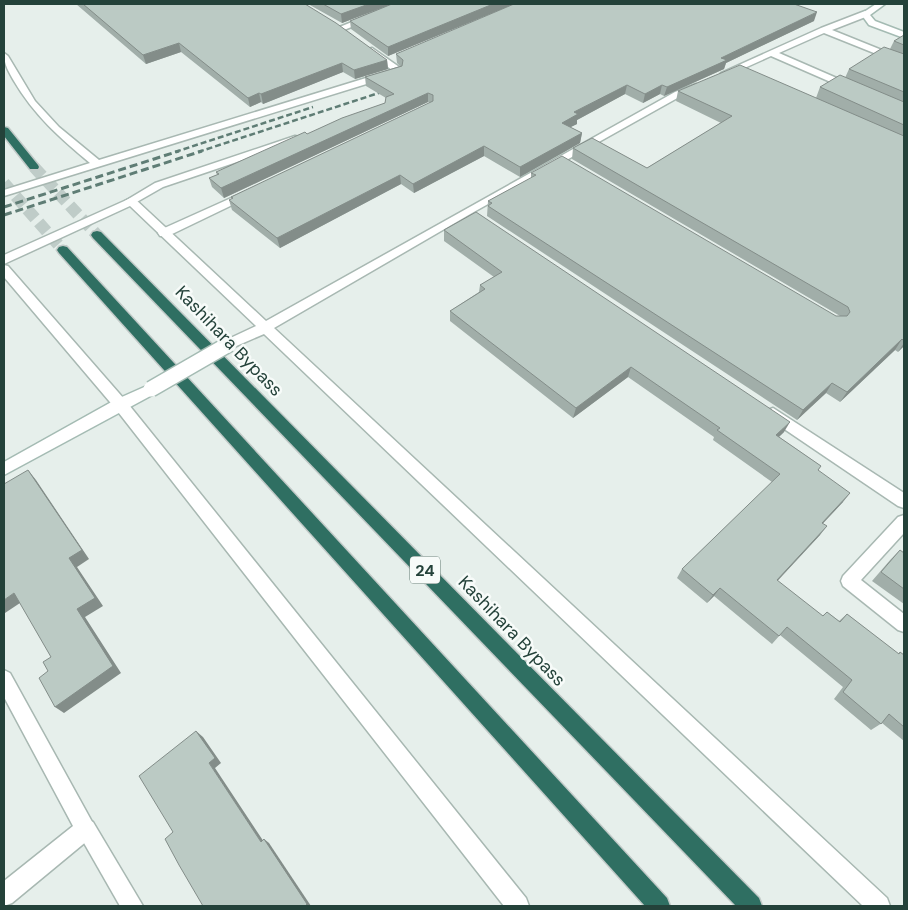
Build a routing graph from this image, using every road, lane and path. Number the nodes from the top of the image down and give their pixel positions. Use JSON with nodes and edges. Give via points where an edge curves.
{"nodes":[{"id":1,"x":404,"y":4,"type":"edge"},
{"id":2,"x":881,"y":4,"type":"edge"},
{"id":3,"x":865,"y":14,"type":"junction"},
{"id":4,"x":340,"y":28,"type":"edge"},
{"id":5,"x":824,"y":30,"type":"junction"},
{"id":6,"x":904,"y":35,"type":"edge"},
{"id":7,"x":364,"y":45,"type":"edge"},
{"id":8,"x":773,"y":54,"type":"junction"},
{"id":9,"x":4,"y":56,"type":"edge"},
{"id":10,"x":904,"y":62,"type":"edge"},
{"id":11,"x":860,"y":91,"type":"edge"},
{"id":12,"x":4,"y":130,"type":"edge"},
{"id":13,"x":307,"y":134,"type":"edge"},
{"id":14,"x":97,"y":164,"type":"junction"},
{"id":15,"x":34,"y":167,"type":"tunnel mouth"},
{"id":16,"x":261,"y":187,"type":"edge"},
{"id":17,"x":4,"y":193,"type":"edge"},
{"id":18,"x":131,"y":201,"type":"junction"},
{"id":19,"x":468,"y":211,"type":"junction"},
{"id":20,"x":484,"y":222,"type":"edge"},
{"id":21,"x":164,"y":233,"type":"junction"},
{"id":22,"x":96,"y":235,"type":"tunnel mouth"},
{"id":23,"x":63,"y":250,"type":"tunnel mouth"},
{"id":24,"x":4,"y":260,"type":"edge"},
{"id":25,"x":4,"y":269,"type":"edge"},
{"id":26,"x":264,"y":328,"type":"junction"},
{"id":27,"x":120,"y":404,"type":"junction"},
{"id":28,"x":764,"y":408,"type":"edge"},
{"id":29,"x":4,"y":469,"type":"edge"},
{"id":30,"x":904,"y":500,"type":"edge"},
{"id":31,"x":904,"y":522,"type":"edge"},
{"id":32,"x":904,"y":624,"type":"edge"},
{"id":33,"x":4,"y":679,"type":"edge"},
{"id":34,"x":9,"y":704,"type":"edge"},
{"id":35,"x":86,"y":829,"type":"junction"},
{"id":36,"x":4,"y":895,"type":"edge"},
{"id":37,"x":132,"y":906,"type":"edge"},
{"id":38,"x":518,"y":906,"type":"edge"},
{"id":39,"x":659,"y":906,"type":"edge"},
{"id":40,"x":751,"y":906,"type":"edge"},
{"id":41,"x":879,"y":906,"type":"edge"}],
"edges":[{"from":1,"to":4,"type":"street"},
{"from":2,"to":3,"type":"street"},
{"from":3,"to":5,"type":"street"},
{"from":3,"to":6,"type":"street","via":[[872,23]]},
{"from":5,"to":8,"type":"street"},
{"from":5,"to":10,"type":"street"},
{"from":7,"to":14,"type":"street","via":[[392,60],[398,71]]},
{"from":8,"to":11,"type":"street"},
{"from":8,"to":19,"type":"street","via":[[744,70],[678,94],[566,163]]},
{"from":9,"to":14,"type":"street","via":[[31,102],[54,129]]},
{"from":12,"to":15,"type":"highway"},
{"from":13,"to":18,"type":"street","via":[[159,185]]},
{"from":14,"to":17,"type":"street"},
{"from":16,"to":21,"type":"street"},
{"from":18,"to":21,"type":"street"},
{"from":18,"to":24,"type":"street"},
{"from":19,"to":20,"type":"street"},
{"from":19,"to":26,"type":"street"},
{"from":21,"to":26,"type":"street"},
{"from":22,"to":40,"type":"highway","name":"Kashihara Bypass","number":"24"},
{"from":23,"to":39,"type":"highway"},
{"from":25,"to":27,"type":"street"},
{"from":26,"to":27,"type":"street","bridge":true},
{"from":26,"to":41,"type":"street"},
{"from":27,"to":29,"type":"street"},
{"from":27,"to":38,"type":"street"},
{"from":28,"to":30,"type":"street"},
{"from":31,"to":32,"type":"street","via":[[849,581]]},
{"from":33,"to":34,"type":"street"},
{"from":34,"to":35,"type":"street"},
{"from":35,"to":36,"type":"street"},
{"from":35,"to":37,"type":"street"}]}
